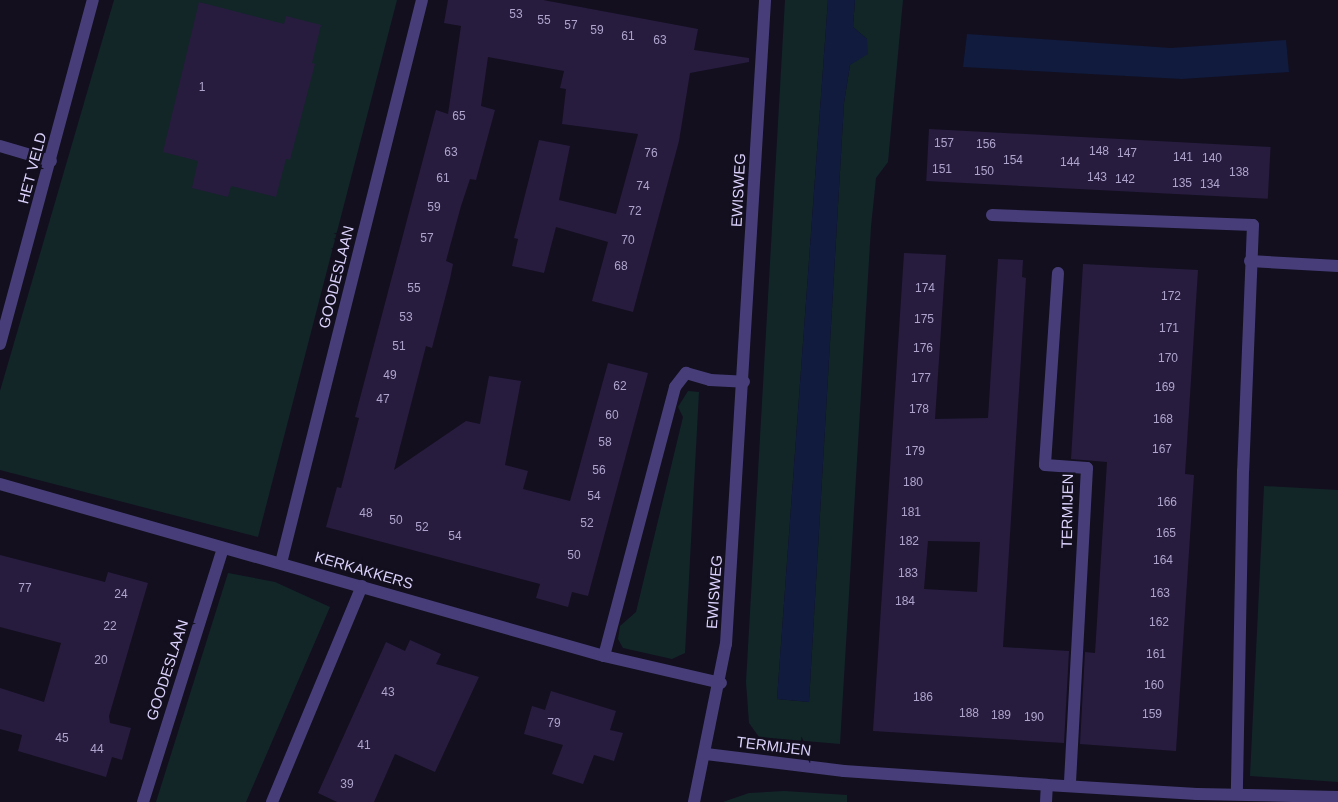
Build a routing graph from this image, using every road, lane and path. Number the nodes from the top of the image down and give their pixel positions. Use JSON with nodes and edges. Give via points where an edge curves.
{"nodes":[{"id":1,"x":93,"y":0,"type":"edge"},
{"id":2,"x":422,"y":0,"type":"edge"},
{"id":3,"x":765,"y":0,"type":"edge"},
{"id":4,"x":0,"y":146,"type":"edge"},
{"id":5,"x":50,"y":161,"type":"junction"},
{"id":6,"x":992,"y":215,"type":"dead end"},
{"id":7,"x":1250,"y":262,"type":"junction"},
{"id":8,"x":1338,"y":266,"type":"edge"},
{"id":9,"x":1058,"y":273,"type":"dead end"},
{"id":10,"x":0,"y":344,"type":"edge"},
{"id":11,"x":744,"y":382,"type":"junction"},
{"id":12,"x":0,"y":484,"type":"edge"},
{"id":13,"x":223,"y":548,"type":"junction"},
{"id":14,"x":281,"y":562,"type":"junction"},
{"id":15,"x":362,"y":586,"type":"junction"},
{"id":16,"x":604,"y":656,"type":"junction"},
{"id":17,"x":721,"y":684,"type":"junction"},
{"id":18,"x":706,"y":754,"type":"junction"},
{"id":19,"x":1047,"y":785,"type":"junction"},
{"id":20,"x":1070,"y":786,"type":"junction"},
{"id":21,"x":1237,"y":793,"type":"junction"},
{"id":22,"x":1338,"y":797,"type":"edge"},
{"id":23,"x":143,"y":802,"type":"edge"},
{"id":24,"x":272,"y":802,"type":"edge"},
{"id":25,"x":694,"y":802,"type":"edge"},
{"id":26,"x":1046,"y":802,"type":"edge"}],
"edges":[{"from":1,"to":5,"type":"street","name":"HET VELD"},
{"from":2,"to":14,"type":"street","name":"GOODESLAAN"},
{"from":3,"to":11,"type":"street","name":"EWISWEG"},
{"from":4,"to":5,"type":"street"},
{"from":5,"to":10,"type":"street","name":"HET VELD"},
{"from":6,"to":7,"type":"street","via":[[1253,225]]},
{"from":7,"to":8,"type":"street"},
{"from":7,"to":21,"type":"street"},
{"from":9,"to":20,"type":"street","name":"TERMIJEN","via":[[1046,465],[1088,468]]},
{"from":11,"to":16,"type":"street","via":[[710,380],[686,373],[676,387]]},
{"from":11,"to":17,"type":"street","name":"EWISWEG"},
{"from":12,"to":13,"type":"street","name":"KERKAKKERS"},
{"from":13,"to":14,"type":"street","name":"KERKAKKERS"},
{"from":13,"to":23,"type":"street","name":"GOODESLAAN"},
{"from":14,"to":15,"type":"street","name":"KERKAKKERS"},
{"from":15,"to":16,"type":"street","name":"KERKAKKERS"},
{"from":15,"to":24,"type":"street"},
{"from":16,"to":17,"type":"street","name":"KERKAKKERS"},
{"from":17,"to":18,"type":"street","name":"EWISWEG"},
{"from":18,"to":19,"type":"street","name":"TERMIJEN","via":[[844,771]]},
{"from":18,"to":25,"type":"street","name":"EWISWEG"},
{"from":19,"to":20,"type":"street","name":"TERMIJEN"},
{"from":19,"to":26,"type":"street"},
{"from":20,"to":21,"type":"street","name":"TERMIJEN","via":[[1197,794]]},
{"from":21,"to":22,"type":"street","name":"TERMIJEN"}]}
